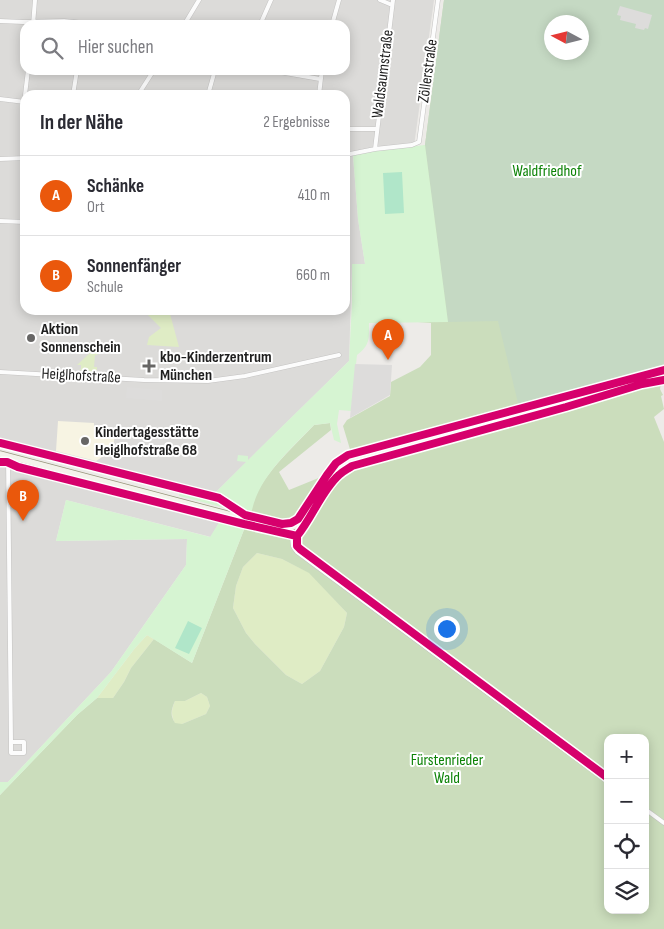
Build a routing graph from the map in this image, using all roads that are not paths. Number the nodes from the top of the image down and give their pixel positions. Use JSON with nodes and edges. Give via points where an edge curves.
{"nodes":[{"id":1,"x":35,"y":0,"type":"edge"},
{"id":2,"x":199,"y":0,"type":"edge"},
{"id":3,"x":271,"y":0,"type":"edge"},
{"id":4,"x":339,"y":0,"type":"edge"},
{"id":5,"x":380,"y":0,"type":"edge"},
{"id":6,"x":393,"y":0,"type":"edge"},
{"id":7,"x":438,"y":0,"type":"edge"},
{"id":8,"x":392,"y":5,"type":"junction"},
{"id":9,"x":33,"y":20,"type":"edge"},
{"id":10,"x":187,"y":20,"type":"edge"},
{"id":11,"x":262,"y":20,"type":"edge"},
{"id":12,"x":333,"y":20,"type":"edge"},
{"id":13,"x":0,"y":21,"type":"edge"},
{"id":14,"x":20,"y":22,"type":"edge"},
{"id":15,"x":27,"y":75,"type":"edge"},
{"id":16,"x":76,"y":75,"type":"edge"},
{"id":17,"x":151,"y":75,"type":"edge"},
{"id":18,"x":214,"y":75,"type":"edge"},
{"id":19,"x":294,"y":75,"type":"edge"},
{"id":20,"x":321,"y":75,"type":"edge"},
{"id":21,"x":320,"y":80,"type":"junction"},
{"id":22,"x":26,"y":90,"type":"edge"},
{"id":23,"x":74,"y":90,"type":"edge"},
{"id":24,"x":141,"y":90,"type":"edge"},
{"id":25,"x":209,"y":90,"type":"edge"},
{"id":26,"x":319,"y":90,"type":"edge"},
{"id":27,"x":0,"y":99,"type":"edge"},
{"id":28,"x":20,"y":101,"type":"edge"},
{"id":29,"x":350,"y":129,"type":"edge"},
{"id":30,"x":376,"y":129,"type":"junction"},
{"id":31,"x":375,"y":149,"type":"junction"},
{"id":32,"x":350,"y":154,"type":"edge"},
{"id":33,"x":20,"y":158,"type":"edge"},
{"id":34,"x":0,"y":159,"type":"edge"},
{"id":35,"x":0,"y":221,"type":"edge"},
{"id":36,"x":20,"y":222,"type":"edge"},
{"id":37,"x":338,"y":355,"type":"dead end"},
{"id":38,"x":0,"y":372,"type":"edge"},
{"id":39,"x":664,"y":375,"type":"edge"},
{"id":40,"x":0,"y":454,"type":"edge"},
{"id":41,"x":8,"y":456,"type":"junction"},
{"id":42,"x":292,"y":528,"type":"junction"},
{"id":43,"x":11,"y":742,"type":"junction"},
{"id":44,"x":604,"y":779,"type":"edge"},
{"id":45,"x":649,"y":812,"type":"edge"},
{"id":46,"x":664,"y":823,"type":"edge"}],
"edges":[{"from":1,"to":9,"type":"street"},
{"from":2,"to":10,"type":"street"},
{"from":3,"to":11,"type":"street"},
{"from":4,"to":12,"type":"street"},
{"from":5,"to":8,"type":"street"},
{"from":6,"to":8,"type":"street","name":"Waldsaumstraße"},
{"from":7,"to":31,"type":"street","name":"Zöllerstraße","via":[[419,142]]},
{"from":8,"to":30,"type":"street","name":"Waldsaumstraße"},
{"from":13,"to":14,"type":"street"},
{"from":15,"to":22,"type":"street"},
{"from":16,"to":23,"type":"street"},
{"from":17,"to":24,"type":"street"},
{"from":18,"to":25,"type":"street"},
{"from":19,"to":21,"type":"street"},
{"from":20,"to":21,"type":"street"},
{"from":21,"to":26,"type":"street"},
{"from":27,"to":28,"type":"street"},
{"from":29,"to":30,"type":"street"},
{"from":30,"to":31,"type":"street","name":"Waldsaumstraße"},
{"from":31,"to":32,"type":"street"},
{"from":33,"to":34,"type":"street"},
{"from":35,"to":36,"type":"street"},
{"from":37,"to":38,"type":"street","name":"Heiglhofstraße","via":[[208,381]]},
{"from":39,"to":42,"type":"street","via":[[349,459],[329,477],[303,520]]},
{"from":40,"to":41,"type":"street"},
{"from":41,"to":42,"type":"street","via":[[245,519]]},
{"from":41,"to":43,"type":"street"},
{"from":42,"to":44,"type":"street","via":[[293,546],[297,552]]},
{"from":43,"to":43,"type":"street","via":[[11,753],[24,753],[24,742]]},
{"from":45,"to":46,"type":"street"}]}
